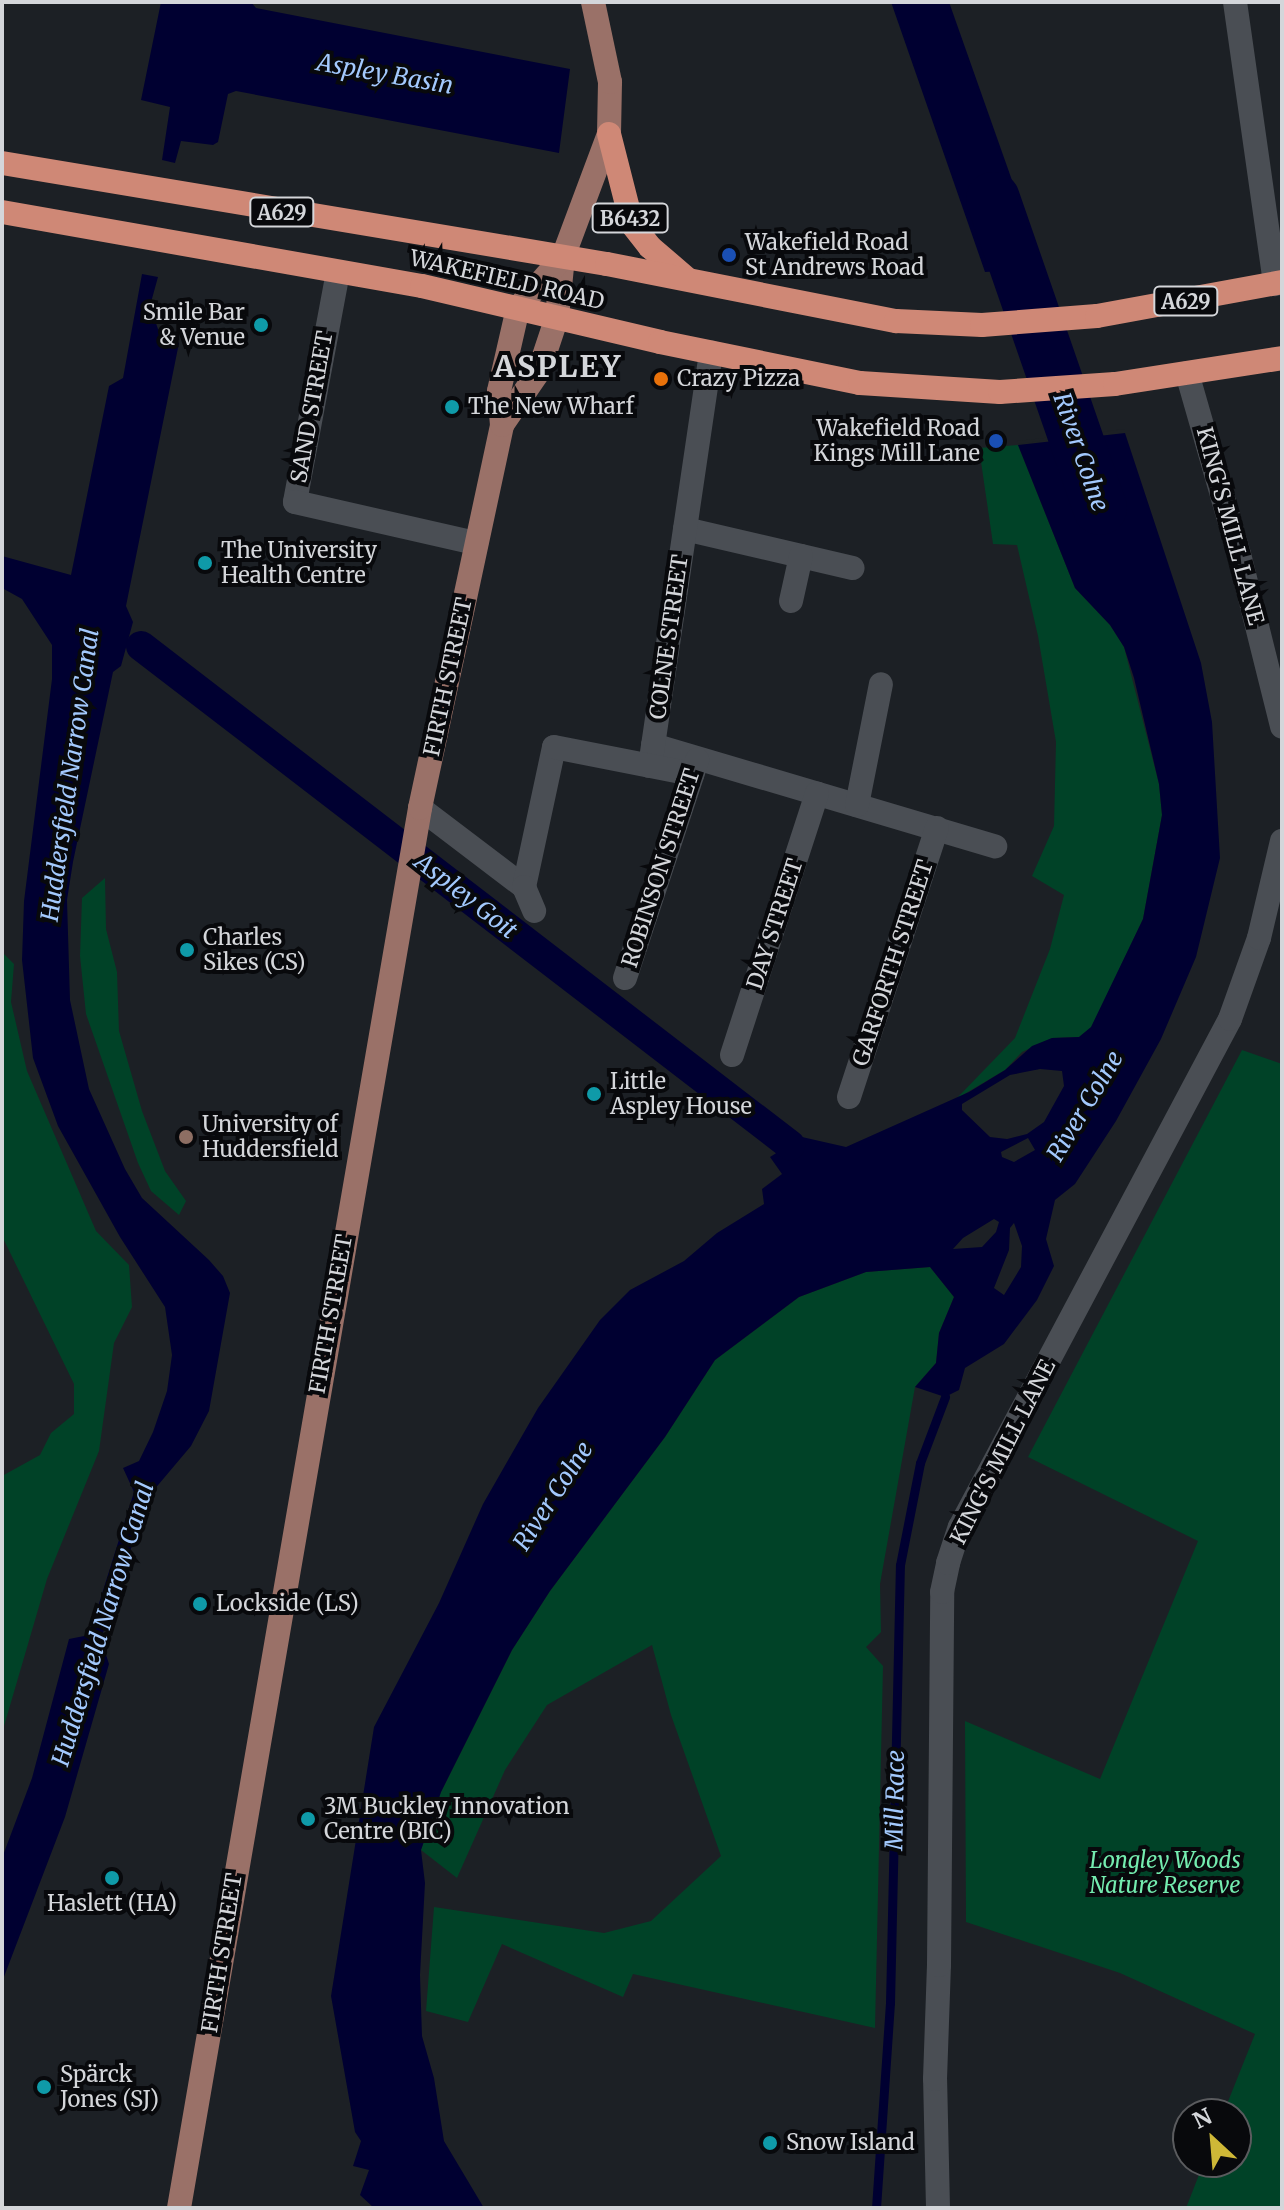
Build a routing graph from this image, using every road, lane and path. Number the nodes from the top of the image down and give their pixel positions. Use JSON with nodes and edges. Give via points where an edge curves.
{"nodes":[{"id":1,"x":593,"y":2,"type":"edge"},
{"id":2,"x":1235,"y":2,"type":"edge"},
{"id":3,"x":609,"y":134,"type":"junction"},
{"id":4,"x":2,"y":163,"type":"edge"},
{"id":5,"x":2,"y":212,"type":"edge"},
{"id":6,"x":563,"y":257,"type":"junction"},
{"id":7,"x":338,"y":272,"type":"junction"},
{"id":8,"x":689,"y":280,"type":"junction"},
{"id":9,"x":1280,"y":284,"type":"edge"},
{"id":10,"x":518,"y":308,"type":"junction"},
{"id":11,"x":557,"y":317,"type":"junction"},
{"id":12,"x":711,"y":352,"type":"junction"},
{"id":13,"x":1282,"y":358,"type":"edge"},
{"id":14,"x":1187,"y":373,"type":"junction"},
{"id":15,"x":502,"y":425,"type":"junction"},
{"id":16,"x":685,"y":529,"type":"junction"},
{"id":17,"x":476,"y":543,"type":"junction"},
{"id":18,"x":801,"y":556,"type":"junction"},
{"id":19,"x":853,"y":568,"type":"dead end"},
{"id":20,"x":791,"y":601,"type":"dead end"},
{"id":21,"x":881,"y":684,"type":"dead end"},
{"id":22,"x":1282,"y":727,"type":"edge"},
{"id":23,"x":651,"y":755,"type":"junction"},
{"id":24,"x":695,"y":766,"type":"junction"},
{"id":25,"x":817,"y":793,"type":"junction"},
{"id":26,"x":857,"y":805,"type":"junction"},
{"id":27,"x":418,"y":819,"type":"junction"},
{"id":28,"x":937,"y":828,"type":"junction"},
{"id":29,"x":1282,"y":841,"type":"edge"},
{"id":30,"x":995,"y":846,"type":"dead end"},
{"id":31,"x":524,"y":887,"type":"junction"},
{"id":32,"x":534,"y":911,"type":"dead end"},
{"id":33,"x":625,"y":978,"type":"dead end"},
{"id":34,"x":732,"y":1055,"type":"dead end"},
{"id":35,"x":849,"y":1097,"type":"dead end"},
{"id":36,"x":179,"y":2208,"type":"edge"},
{"id":37,"x":938,"y":2208,"type":"edge"}],
"edges":[{"from":1,"to":3,"type":"main road","number":"B6432","via":[[610,82]]},
{"from":2,"to":9,"type":"street"},
{"from":3,"to":6,"type":"main road","number":"B6432"},
{"from":3,"to":8,"type":"highway","number":"B6432","via":[[632,224]]},
{"from":4,"to":6,"type":"highway","name":"WAKEFIELD ROAD","number":"A629"},
{"from":5,"to":7,"type":"highway","name":"WAKEFIELD ROAD","number":"A629"},
{"from":6,"to":8,"type":"highway","name":"WAKEFIELD ROAD","number":"A629"},
{"from":6,"to":10,"type":"main road","number":"B6432"},
{"from":6,"to":11,"type":"main road","name":"FIRTH STREET","number":"B6432"},
{"from":7,"to":10,"type":"highway","name":"WAKEFIELD ROAD","number":"A629"},
{"from":7,"to":17,"type":"street","name":"SAND STREET","via":[[295,502]]},
{"from":8,"to":9,"type":"highway","name":"WAKEFIELD ROAD","number":"A629","via":[[896,321],[982,325],[1097,316]]},
{"from":10,"to":11,"type":"highway","name":"WAKEFIELD ROAD","number":"A629"},
{"from":10,"to":15,"type":"main road","name":"FIRTH STREET","number":"B6432","via":[[499,391]]},
{"from":11,"to":12,"type":"highway","name":"WAKEFIELD ROAD","number":"A629"},
{"from":11,"to":15,"type":"main road","name":"FIRTH STREET","number":"B6432","via":[[539,371]]},
{"from":12,"to":14,"type":"highway","name":"WAKEFIELD ROAD","number":"A629","via":[[860,383],[1000,392]]},
{"from":12,"to":16,"type":"street","name":"COLNE STREET"},
{"from":13,"to":14,"type":"highway","number":"A629"},
{"from":14,"to":22,"type":"street","name":"KING'S MILL LANE"},
{"from":15,"to":17,"type":"main road","name":"FIRTH STREET","number":"B6432"},
{"from":16,"to":18,"type":"street","name":"COLNE STREET"},
{"from":16,"to":23,"type":"street","name":"COLNE STREET"},
{"from":17,"to":27,"type":"main road","name":"FIRTH STREET","number":"B6432"},
{"from":18,"to":19,"type":"street","name":"COLNE STREET"},
{"from":18,"to":20,"type":"street"},
{"from":21,"to":26,"type":"street"},
{"from":23,"to":24,"type":"street","name":"COLNE STREET"},
{"from":23,"to":31,"type":"street","via":[[554,747]]},
{"from":24,"to":25,"type":"street","name":"COLNE STREET"},
{"from":24,"to":33,"type":"street","name":"ROBINSON STREET"},
{"from":25,"to":26,"type":"street","name":"COLNE STREET"},
{"from":25,"to":34,"type":"street","name":"DAY STREET"},
{"from":26,"to":28,"type":"street","name":"COLNE STREET"},
{"from":27,"to":31,"type":"street"},
{"from":27,"to":36,"type":"main road","name":"FIRTH STREET","number":"B6432"},
{"from":28,"to":30,"type":"street","name":"COLNE STREET"},
{"from":28,"to":35,"type":"street","name":"GARFORTH STREET"},
{"from":29,"to":37,"type":"street","name":"KING'S MILL LANE","via":[[1259,938],[1230,1019],[960,1527],[948,1563],[941,1640]]},
{"from":31,"to":32,"type":"street"}]}
